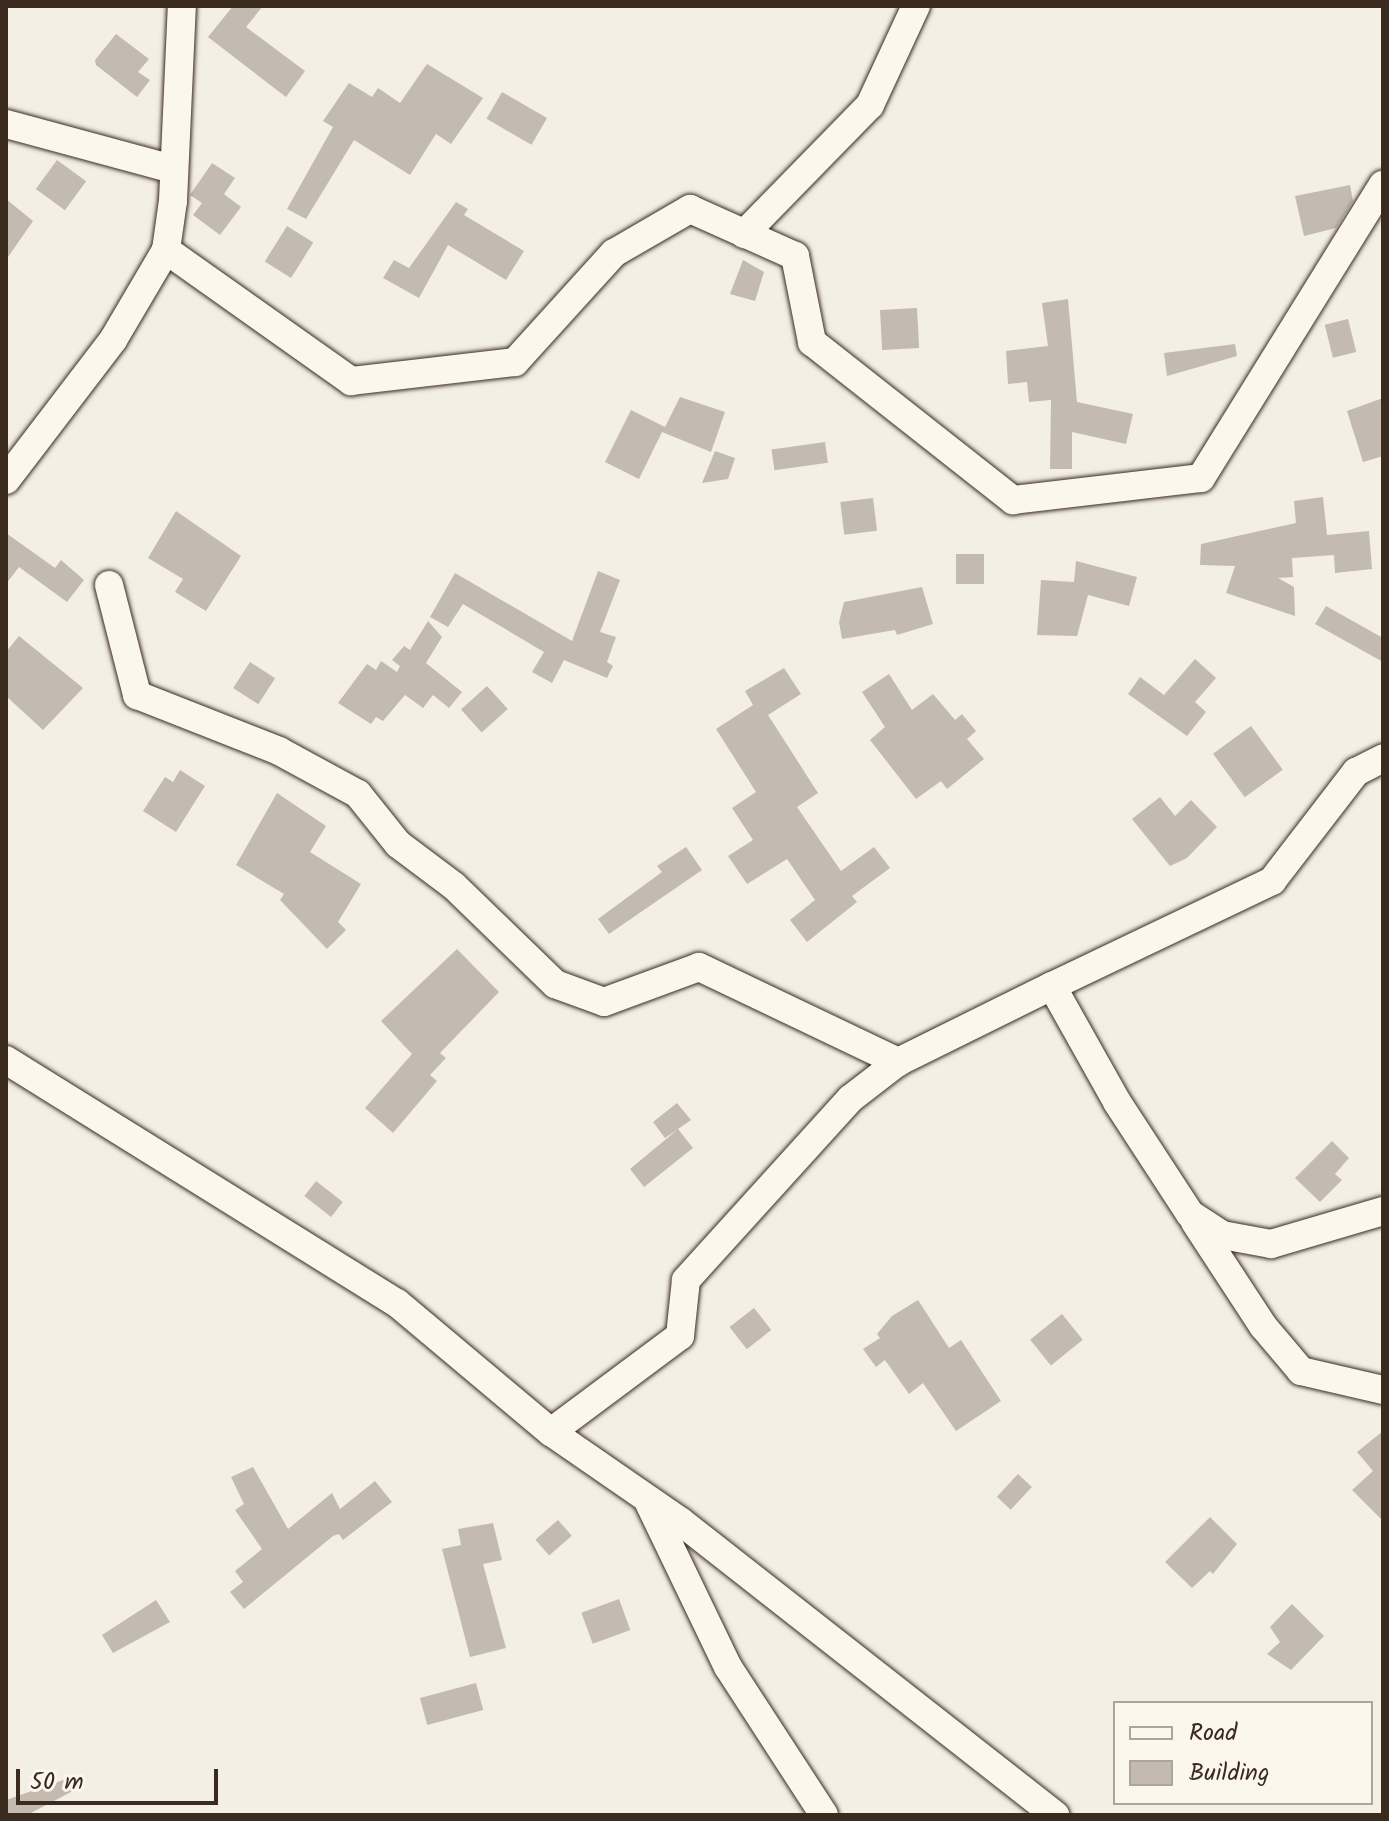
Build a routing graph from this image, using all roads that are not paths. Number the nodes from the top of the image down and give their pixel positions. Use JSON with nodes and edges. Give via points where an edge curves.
{"nodes":[{"id":1,"x":182,"y":6,"type":"edge"},
{"id":2,"x":916,"y":6,"type":"edge"},
{"id":3,"x":6,"y":124,"type":"edge"},
{"id":4,"x":173,"y":169,"type":"junction"},
{"id":5,"x":1383,"y":185,"type":"edge"},
{"id":6,"x":744,"y":234,"type":"junction"},
{"id":7,"x":166,"y":250,"type":"junction"},
{"id":8,"x":6,"y":480,"type":"edge"},
{"id":9,"x":109,"y":585,"type":"dead end"},
{"id":10,"x":1383,"y":758,"type":"edge"},
{"id":11,"x":1052,"y":986,"type":"junction"},
{"id":12,"x":6,"y":1060,"type":"edge"},
{"id":13,"x":898,"y":1062,"type":"junction"},
{"id":14,"x":1383,"y":1211,"type":"edge"},
{"id":15,"x":1190,"y":1214,"type":"junction"},
{"id":16,"x":1383,"y":1390,"type":"edge"},
{"id":17,"x":551,"y":1432,"type":"junction"},
{"id":18,"x":646,"y":1497,"type":"junction"},
{"id":19,"x":824,"y":1815,"type":"edge"},
{"id":20,"x":1055,"y":1815,"type":"edge"}],
"edges":[{"from":1,"to":4,"type":"street"},
{"from":2,"to":6,"type":"street","via":[[870,105]]},
{"from":3,"to":4,"type":"street"},
{"from":4,"to":7,"type":"street"},
{"from":5,"to":6,"type":"street","via":[[1201,478],[1013,500],[812,342],[795,256]]},
{"from":6,"to":7,"type":"street","via":[[690,209],[614,253],[515,362],[351,381]]},
{"from":7,"to":8,"type":"street","via":[[113,340]]},
{"from":9,"to":13,"type":"street","via":[[137,695],[279,751],[358,794],[398,844],[454,886],[555,984],[604,1002],[699,967]]},
{"from":10,"to":11,"type":"street","via":[[1356,772],[1272,881]]},
{"from":11,"to":13,"type":"street"},
{"from":11,"to":15,"type":"street","via":[[1117,1102]]},
{"from":12,"to":17,"type":"street","via":[[397,1303]]},
{"from":13,"to":17,"type":"street","via":[[812,1138],[766,1196],[694,1269],[686,1280],[680,1336]]},
{"from":14,"to":15,"type":"street","via":[[1271,1244],[1222,1235]]},
{"from":15,"to":16,"type":"street","via":[[1263,1326],[1301,1371]]},
{"from":17,"to":18,"type":"street"},
{"from":18,"to":19,"type":"street","via":[[728,1667]]},
{"from":18,"to":20,"type":"street"}]}
